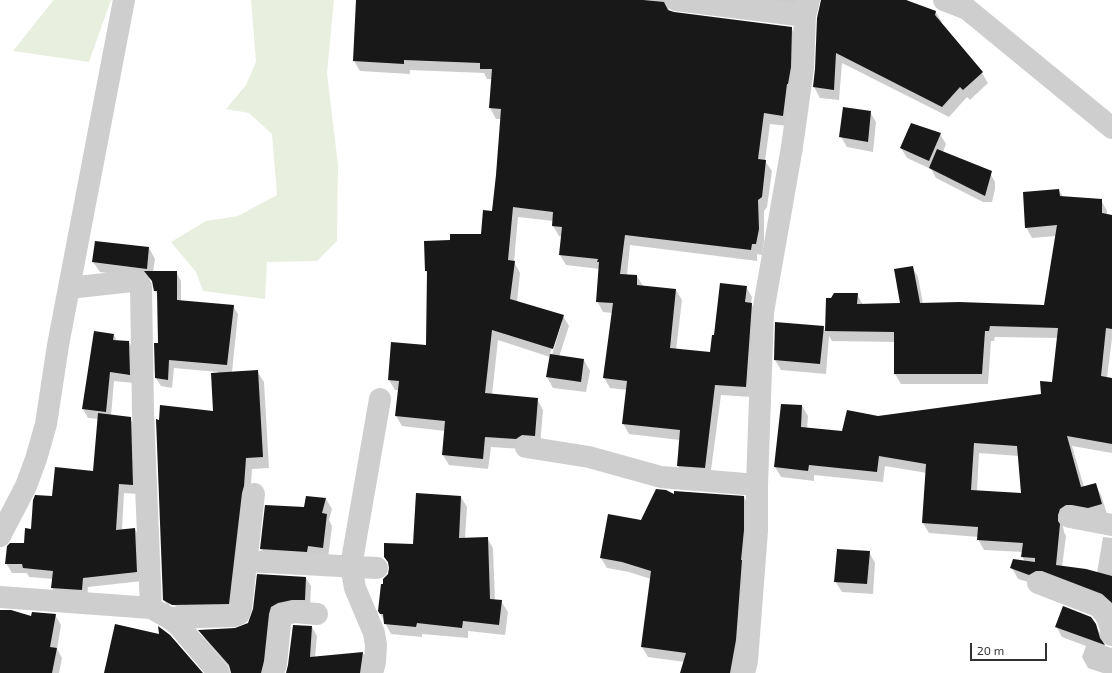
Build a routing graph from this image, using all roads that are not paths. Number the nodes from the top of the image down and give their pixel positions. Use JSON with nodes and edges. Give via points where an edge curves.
{"nodes":[{"id":1,"x":124,"y":0,"type":"edge"},
{"id":2,"x":676,"y":0,"type":"edge"},
{"id":3,"x":944,"y":0,"type":"edge"},
{"id":4,"x":807,"y":8,"type":"edge"},
{"id":5,"x":1112,"y":128,"type":"edge"},
{"id":6,"x":69,"y":288,"type":"junction"},
{"id":7,"x":380,"y":398,"type":"dead end"},
{"id":8,"x":526,"y":447,"type":"dead end"},
{"id":9,"x":756,"y":485,"type":"junction"},
{"id":10,"x":254,"y":494,"type":"dead end"},
{"id":11,"x":1070,"y":517,"type":"dead end"},
{"id":12,"x":1108,"y":519,"type":"edge"},
{"id":13,"x":0,"y":536,"type":"edge"},
{"id":14,"x":247,"y":561,"type":"junction"},
{"id":15,"x":351,"y":566,"type":"junction"},
{"id":16,"x":377,"y":568,"type":"dead end"},
{"id":17,"x":1038,"y":583,"type":"dead end"},
{"id":18,"x":0,"y":597,"type":"edge"},
{"id":19,"x":160,"y":613,"type":"junction"},
{"id":20,"x":317,"y":614,"type":"dead end"},
{"id":21,"x":1112,"y":634,"type":"edge"},
{"id":22,"x":219,"y":673,"type":"edge"},
{"id":23,"x":273,"y":673,"type":"edge"},
{"id":24,"x":372,"y":673,"type":"edge"},
{"id":25,"x":744,"y":673,"type":"edge"}],
"edges":[{"from":1,"to":6,"type":"street"},
{"from":2,"to":4,"type":"street"},
{"from":3,"to":5,"type":"street","via":[[967,9]]},
{"from":4,"to":9,"type":"street","via":[[803,68],[792,146],[763,312]]},
{"from":6,"to":13,"type":"street","via":[[43,440],[23,492]]},
{"from":6,"to":19,"type":"street","via":[[132,281],[138,282],[141,287],[143,412]]},
{"from":7,"to":15,"type":"street"},
{"from":8,"to":9,"type":"street","via":[[589,457],[661,477]]},
{"from":9,"to":25,"type":"street","via":[[757,530]]},
{"from":10,"to":14,"type":"street"},
{"from":11,"to":12,"type":"street"},
{"from":14,"to":15,"type":"street"},
{"from":14,"to":19,"type":"street","via":[[239,614],[234,616]]},
{"from":15,"to":16,"type":"street"},
{"from":15,"to":24,"type":"street","via":[[355,588],[374,633],[376,645]]},
{"from":17,"to":21,"type":"street","via":[[1098,606],[1105,613]]},
{"from":18,"to":19,"type":"street"},
{"from":19,"to":22,"type":"street","via":[[179,626]]},
{"from":20,"to":23,"type":"street","via":[[295,612],[281,615]]}]}
